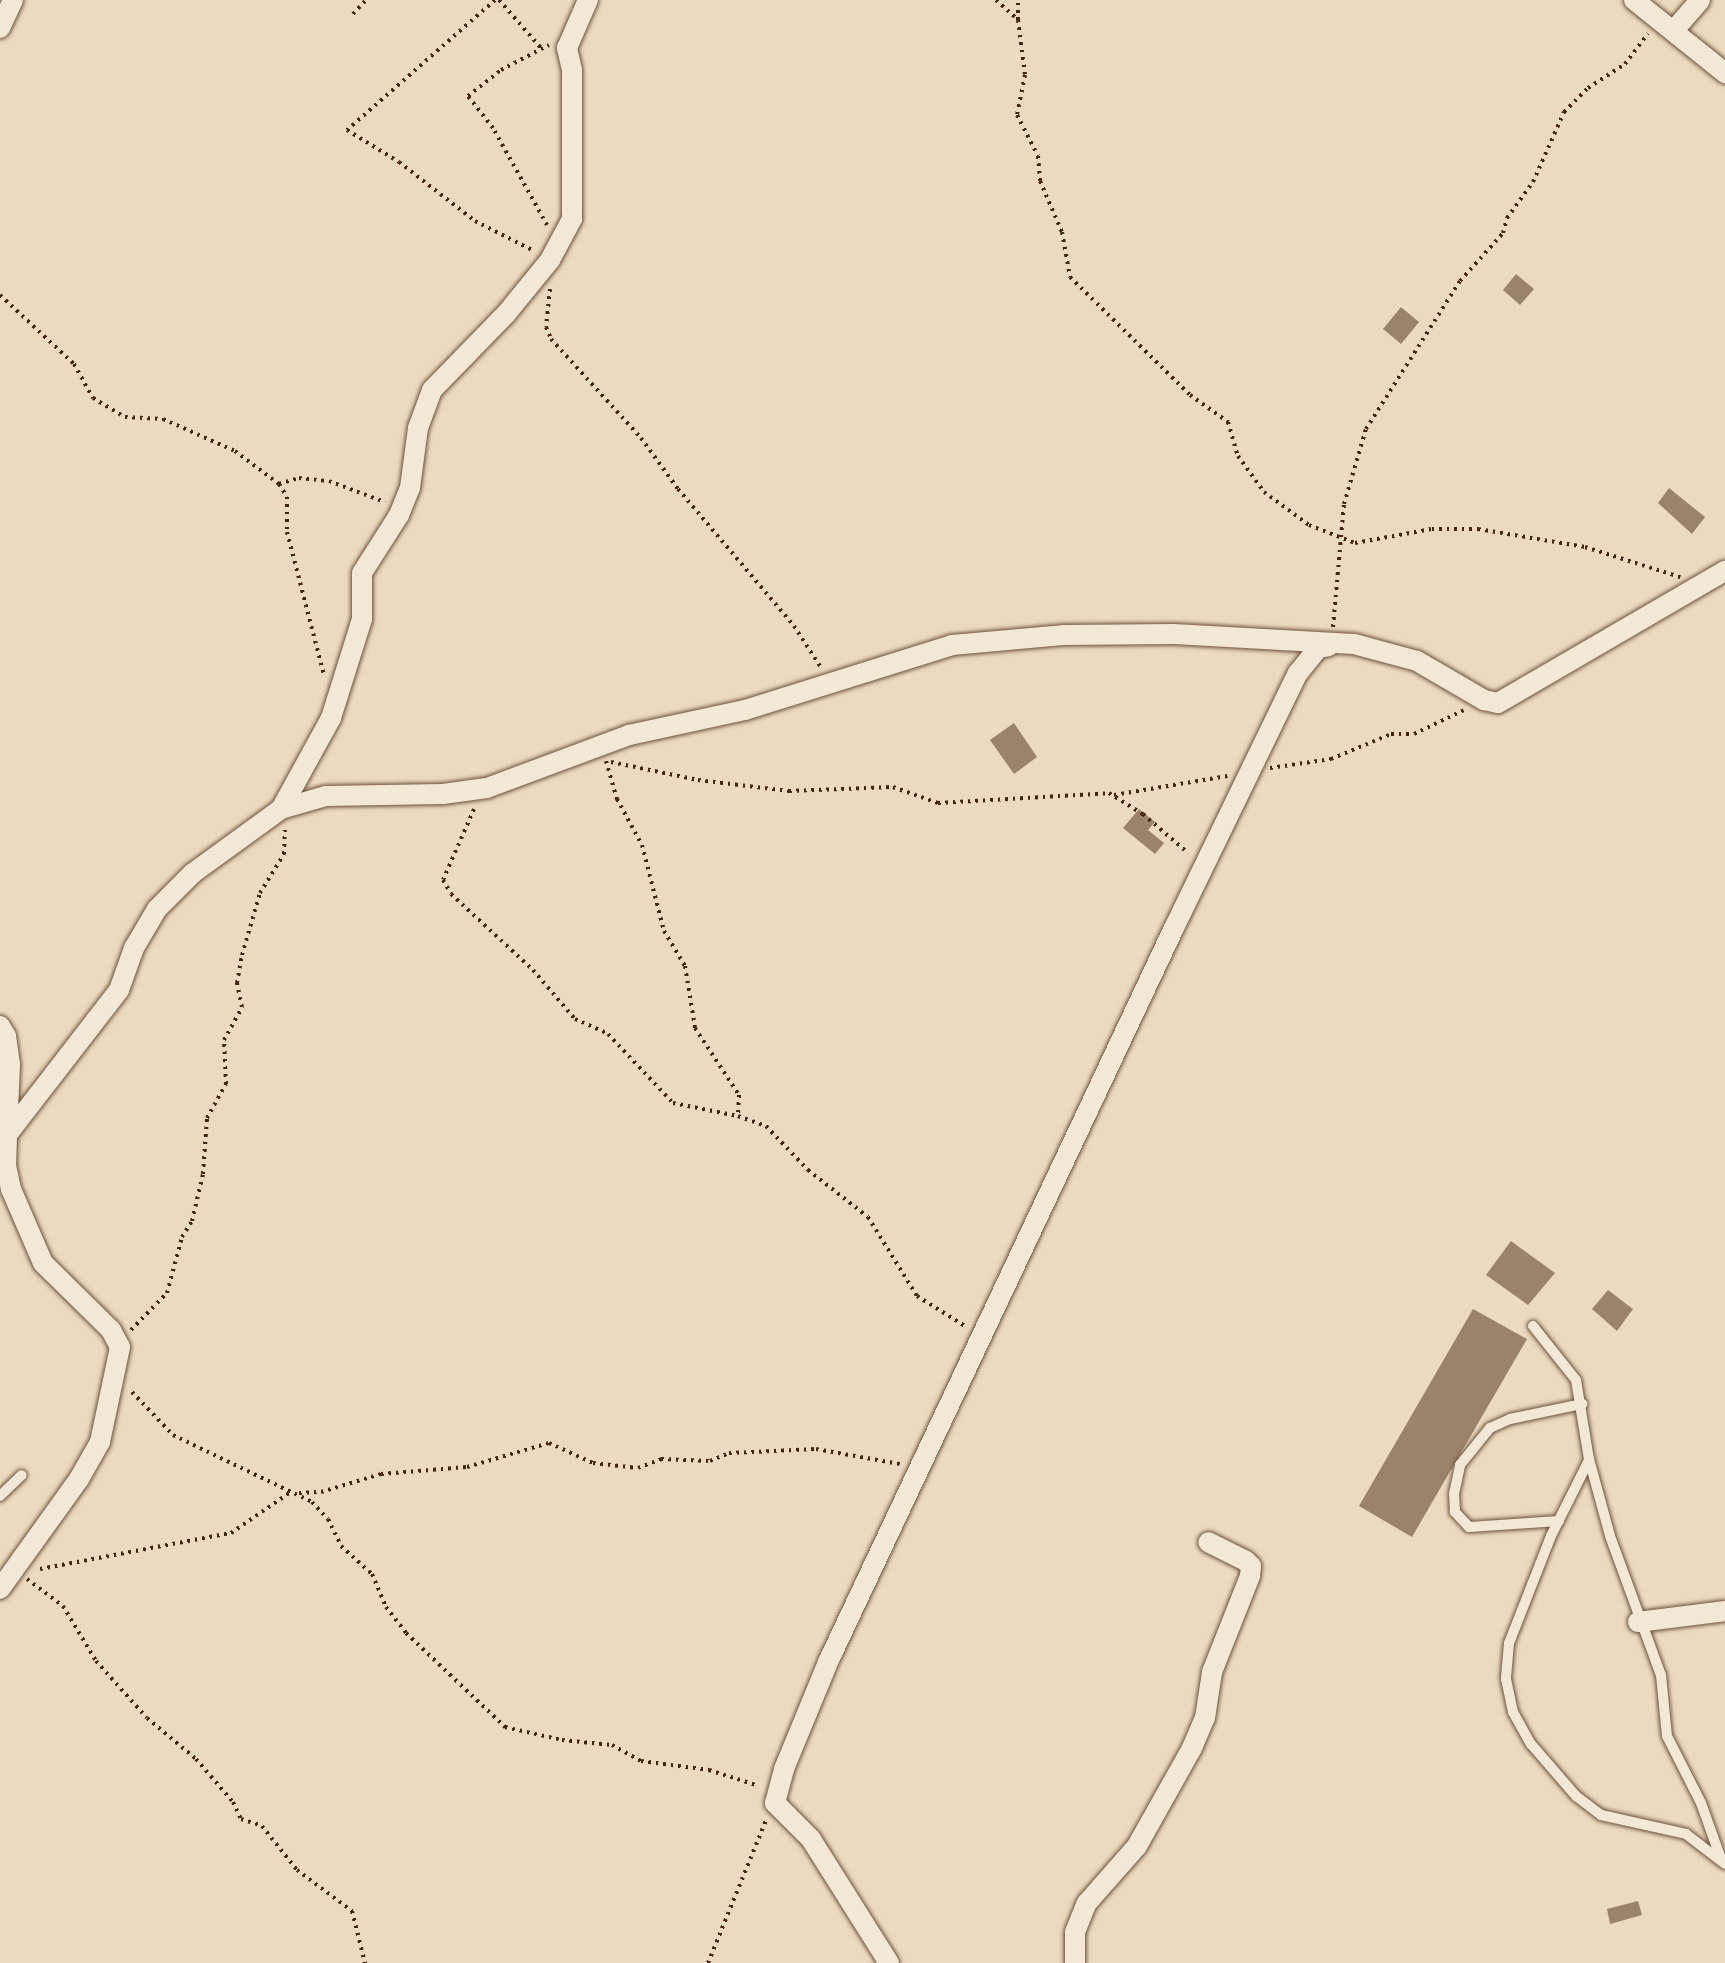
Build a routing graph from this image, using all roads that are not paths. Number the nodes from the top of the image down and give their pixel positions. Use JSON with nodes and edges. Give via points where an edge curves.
{"nodes":[{"id":1,"x":13,"y":0,"type":"edge"},
{"id":2,"x":588,"y":0,"type":"edge"},
{"id":3,"x":1634,"y":0,"type":"edge"},
{"id":4,"x":1700,"y":0,"type":"edge"},
{"id":5,"x":1667,"y":23,"type":"junction"},
{"id":6,"x":0,"y":28,"type":"edge"},
{"id":7,"x":1725,"y":73,"type":"edge"},
{"id":8,"x":1725,"y":570,"type":"edge"},
{"id":9,"x":1330,"y":646,"type":"junction"},
{"id":10,"x":286,"y":807,"type":"junction"},
{"id":11,"x":0,"y":1026,"type":"edge"},
{"id":12,"x":7,"y":1135,"type":"junction"},
{"id":13,"x":1533,"y":1326,"type":"dead end"},
{"id":14,"x":1582,"y":1404,"type":"junction"},
{"id":15,"x":1589,"y":1460,"type":"junction"},
{"id":16,"x":22,"y":1475,"type":"dead end"},
{"id":17,"x":0,"y":1496,"type":"edge"},
{"id":18,"x":1559,"y":1521,"type":"junction"},
{"id":19,"x":1208,"y":1542,"type":"dead end"},
{"id":20,"x":0,"y":1589,"type":"edge"},
{"id":21,"x":1725,"y":1611,"type":"edge"},
{"id":22,"x":1638,"y":1622,"type":"junction"},
{"id":23,"x":1723,"y":1862,"type":"edge"},
{"id":24,"x":889,"y":1963,"type":"edge"},
{"id":25,"x":1075,"y":1963,"type":"edge"}],
"edges":[{"from":1,"to":6,"type":"street"},
{"from":2,"to":10,"type":"street","via":[[568,39],[572,218],[506,314],[432,390],[418,428],[410,488],[362,573],[362,619],[331,718]]},
{"from":3,"to":5,"type":"street"},
{"from":4,"to":5,"type":"street"},
{"from":5,"to":7,"type":"street"},
{"from":8,"to":9,"type":"street","via":[[1498,703],[1417,661],[1376,648]]},
{"from":9,"to":10,"type":"street","via":[[1192,634],[952,645],[745,710],[629,735],[487,788],[326,796]]},
{"from":9,"to":24,"type":"street","via":[[1318,648],[1298,673],[1205,866],[829,1660],[776,1798],[811,1838]]},
{"from":10,"to":12,"type":"street","via":[[184,880],[157,909],[119,990]]},
{"from":11,"to":12,"type":"street","via":[[10,1064]]},
{"from":12,"to":20,"type":"street","via":[[10,1188],[43,1262],[111,1330],[118,1357],[91,1460]]},
{"from":13,"to":14,"type":"lane","via":[[1576,1380]]},
{"from":14,"to":15,"type":"lane"},
{"from":14,"to":18,"type":"lane","via":[[1490,1428],[1460,1465],[1454,1494],[1455,1512],[1469,1526]]},
{"from":15,"to":18,"type":"lane"},
{"from":15,"to":22,"type":"lane"},
{"from":16,"to":17,"type":"lane"},
{"from":18,"to":23,"type":"lane","via":[[1508,1643],[1513,1712],[1531,1744],[1601,1815],[1686,1834]]},
{"from":19,"to":25,"type":"street","via":[[1246,1560],[1250,1576],[1212,1672],[1192,1748],[1137,1846],[1088,1903],[1075,1932]]},
{"from":21,"to":22,"type":"street"},
{"from":22,"to":23,"type":"lane","via":[[1661,1675],[1666,1736]]}]}
